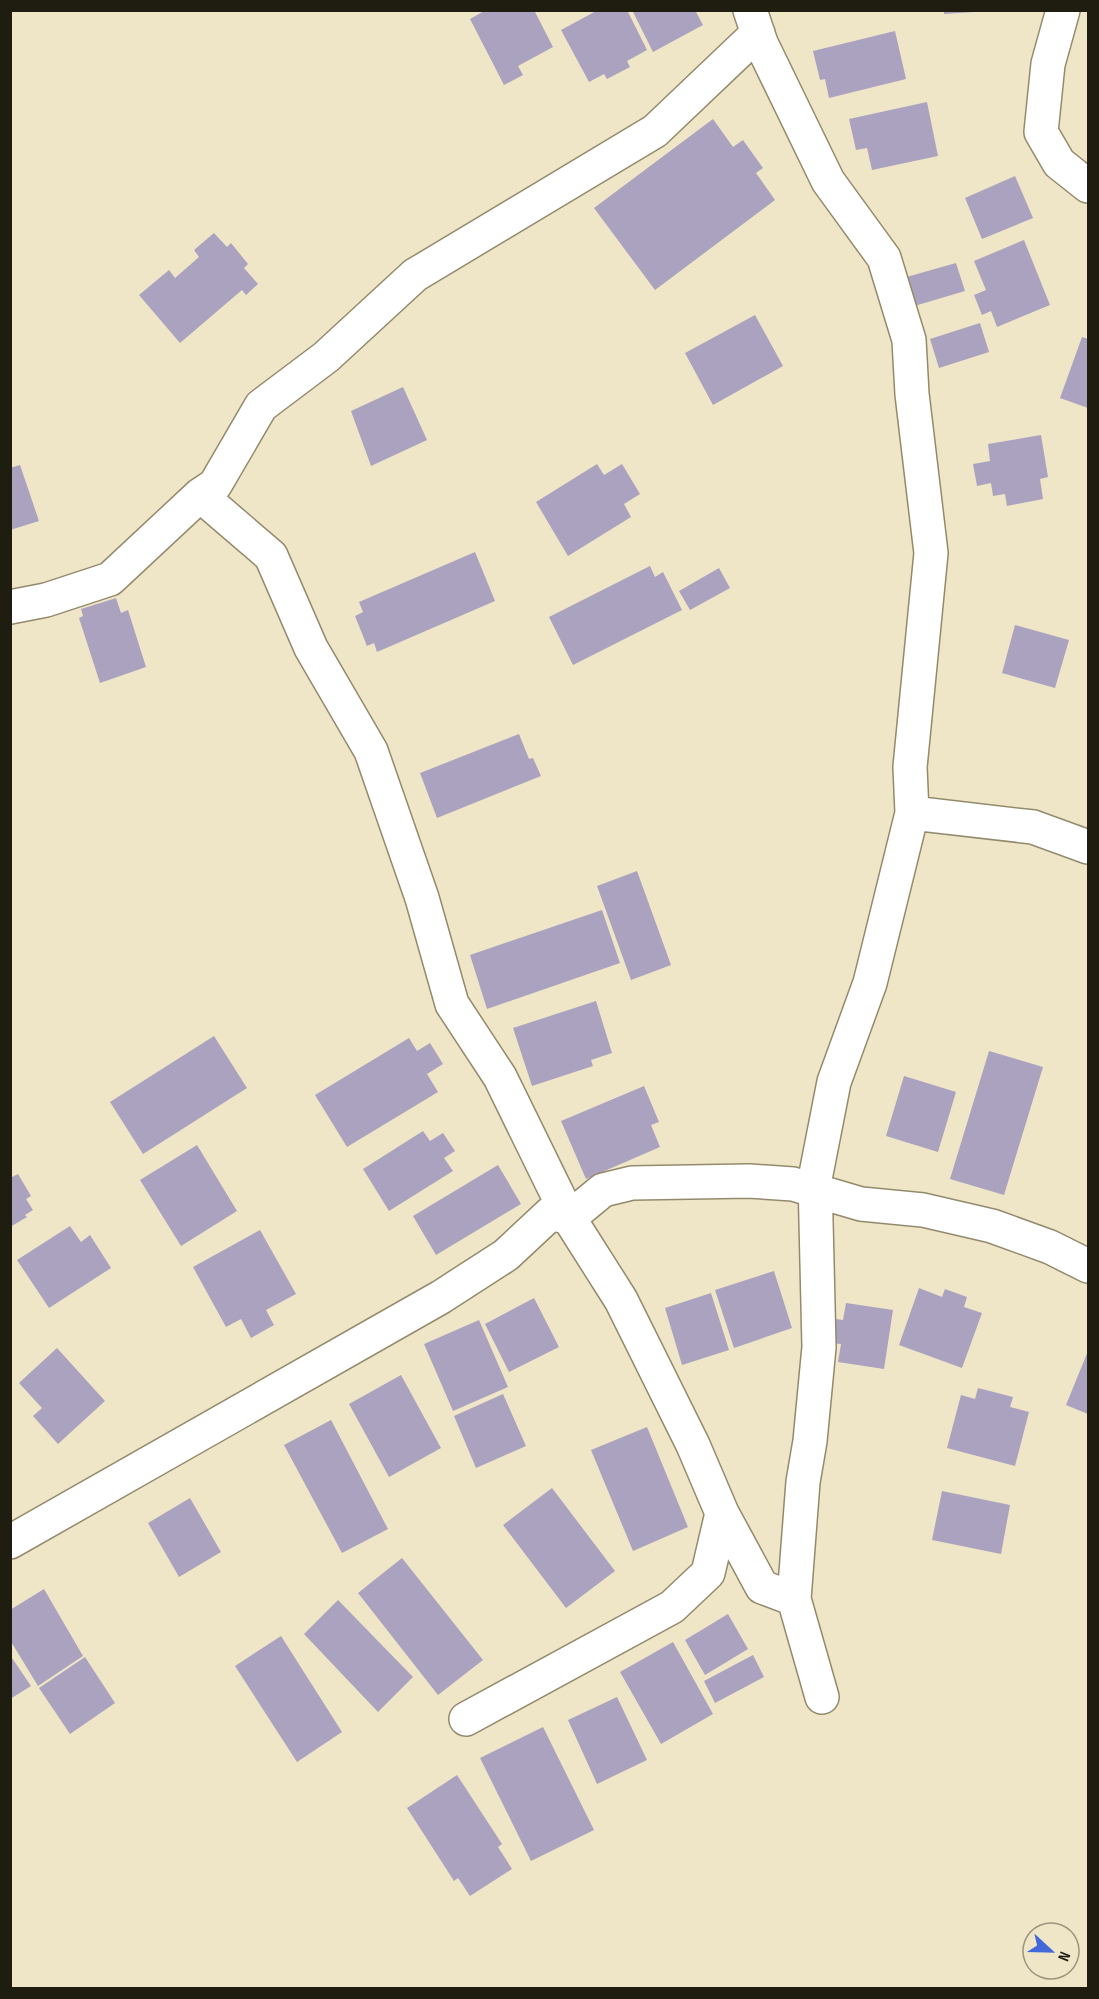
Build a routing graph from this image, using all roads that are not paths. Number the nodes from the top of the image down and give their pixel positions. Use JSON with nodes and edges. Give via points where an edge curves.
{"nodes":[{"id":1,"x":1063,"y":10,"type":"edge"},
{"id":2,"x":754,"y":22,"type":"edge"},
{"id":3,"x":1089,"y":186,"type":"edge"},
{"id":4,"x":200,"y":495,"type":"junction"},
{"id":5,"x":10,"y":607,"type":"edge"},
{"id":6,"x":912,"y":813,"type":"junction"},
{"id":7,"x":1089,"y":848,"type":"edge"},
{"id":8,"x":814,"y":1190,"type":"junction"},
{"id":9,"x":569,"y":1218,"type":"junction"},
{"id":10,"x":1089,"y":1266,"type":"edge"},
{"id":11,"x":722,"y":1513,"type":"junction"},
{"id":12,"x":10,"y":1542,"type":"edge"},
{"id":13,"x":794,"y":1599,"type":"junction"},
{"id":14,"x":822,"y":1697,"type":"dead end"},
{"id":15,"x":466,"y":1719,"type":"dead end"}],
"edges":[{"from":1,"to":3,"type":"street","via":[[1048,64],[1041,132],[1059,163]]},
{"from":2,"to":4,"type":"street","via":[[655,131],[415,275],[326,357],[261,406],[215,485]]},
{"from":2,"to":6,"type":"street","via":[[828,181],[884,258],[909,340],[931,553],[910,767]]},
{"from":4,"to":5,"type":"street","via":[[110,579]]},
{"from":4,"to":9,"type":"street","via":[[271,556],[311,648],[371,752],[422,898],[452,1004],[500,1077]]},
{"from":6,"to":7,"type":"street","via":[[1033,827]]},
{"from":6,"to":8,"type":"street","via":[[870,983],[834,1082]]},
{"from":8,"to":9,"type":"street","via":[[793,1184],[749,1181],[632,1183],[603,1190]]},
{"from":8,"to":10,"type":"street","via":[[861,1204],[923,1210],[992,1226]]},
{"from":8,"to":13,"type":"street","via":[[819,1347]]},
{"from":9,"to":11,"type":"street","via":[[621,1300]]},
{"from":9,"to":12,"type":"street","via":[[551,1214],[506,1255],[441,1297]]},
{"from":11,"to":13,"type":"street","via":[[762,1587]]},
{"from":11,"to":15,"type":"street","via":[[708,1573],[672,1607]]},
{"from":13,"to":14,"type":"street"}]}
